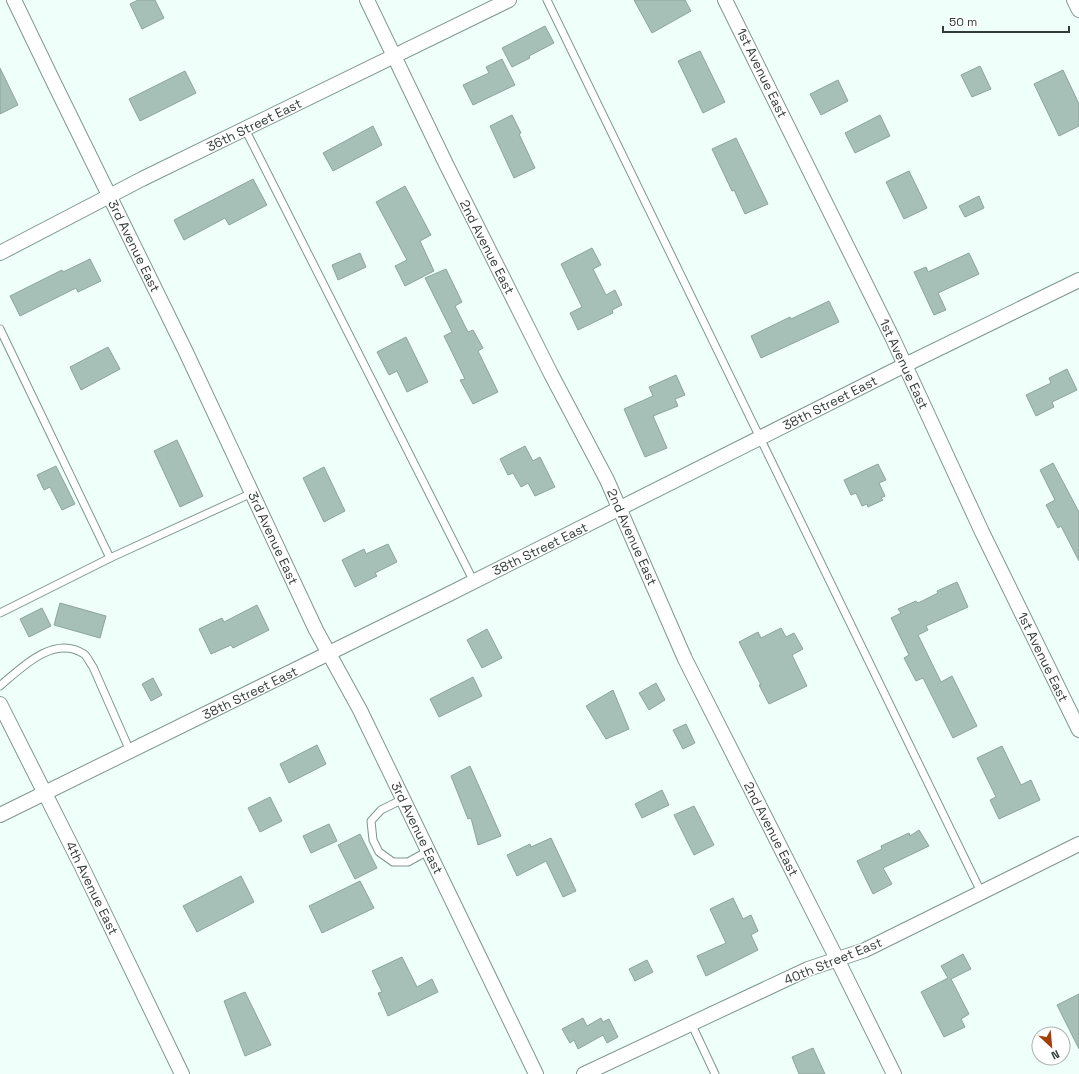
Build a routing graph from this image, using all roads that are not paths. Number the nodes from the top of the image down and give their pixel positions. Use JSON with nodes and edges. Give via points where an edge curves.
{"nodes":[{"id":1,"x":14,"y":0,"type":"edge"},
{"id":2,"x":367,"y":0,"type":"edge"},
{"id":3,"x":509,"y":0,"type":"edge"},
{"id":4,"x":547,"y":0,"type":"edge"},
{"id":5,"x":725,"y":0,"type":"edge"},
{"id":6,"x":1074,"y":0,"type":"edge"},
{"id":7,"x":1079,"y":10,"type":"edge"},
{"id":8,"x":394,"y":57,"type":"junction"},
{"id":9,"x":245,"y":129,"type":"junction"},
{"id":10,"x":109,"y":196,"type":"junction"},
{"id":11,"x":0,"y":252,"type":"edge"},
{"id":12,"x":1079,"y":280,"type":"edge"},
{"id":13,"x":0,"y":329,"type":"edge"},
{"id":14,"x":905,"y":365,"type":"junction"},
{"id":15,"x":760,"y":438,"type":"junction"},
{"id":16,"x":252,"y":493,"type":"junction"},
{"id":17,"x":620,"y":510,"type":"junction"},
{"id":18,"x":110,"y":558,"type":"junction"},
{"id":19,"x":474,"y":582,"type":"junction"},
{"id":20,"x":0,"y":613,"type":"edge"},
{"id":21,"x":329,"y":653,"type":"junction"},
{"id":22,"x":0,"y":686,"type":"edge"},
{"id":23,"x":0,"y":704,"type":"edge"},
{"id":24,"x":1079,"y":730,"type":"edge"},
{"id":25,"x":130,"y":751,"type":"junction"},
{"id":26,"x":45,"y":793,"type":"junction"},
{"id":27,"x":403,"y":799,"type":"junction"},
{"id":28,"x":0,"y":815,"type":"edge"},
{"id":29,"x":1079,"y":844,"type":"edge"},
{"id":30,"x":428,"y":851,"type":"junction"},
{"id":31,"x":981,"y":892,"type":"junction"},
{"id":32,"x":837,"y":959,"type":"junction"},
{"id":33,"x":691,"y":1023,"type":"junction"},
{"id":34,"x":182,"y":1074,"type":"edge"},
{"id":35,"x":536,"y":1074,"type":"edge"},
{"id":36,"x":584,"y":1074,"type":"edge"},
{"id":37,"x":715,"y":1074,"type":"edge"},
{"id":38,"x":894,"y":1074,"type":"edge"}],
"edges":[{"from":1,"to":10,"type":"street","name":"3rd Avenue East"},
{"from":2,"to":8,"type":"street","name":"2nd Avenue East"},
{"from":3,"to":8,"type":"street","name":"36th Street East"},
{"from":4,"to":15,"type":"lane"},
{"from":5,"to":14,"type":"street","name":"1st Avenue East"},
{"from":6,"to":7,"type":"street"},
{"from":8,"to":9,"type":"street","name":"36th Street East"},
{"from":8,"to":17,"type":"street","name":"2nd Avenue East"},
{"from":9,"to":10,"type":"street","name":"36th Street East"},
{"from":9,"to":19,"type":"lane"},
{"from":10,"to":11,"type":"street","name":"36th Street East"},
{"from":10,"to":16,"type":"street","name":"3rd Avenue East"},
{"from":12,"to":14,"type":"street","name":"38th Street East"},
{"from":13,"to":18,"type":"lane"},
{"from":14,"to":15,"type":"street","name":"38th Street East"},
{"from":14,"to":24,"type":"street","name":"1st Avenue East","via":[[982,532]]},
{"from":15,"to":17,"type":"street","name":"38th Street East"},
{"from":15,"to":31,"type":"lane"},
{"from":16,"to":18,"type":"lane"},
{"from":16,"to":21,"type":"street","name":"3rd Avenue East"},
{"from":17,"to":19,"type":"street","name":"38th Street East"},
{"from":17,"to":32,"type":"street","name":"2nd Avenue East","via":[[685,659]]},
{"from":18,"to":20,"type":"lane"},
{"from":19,"to":21,"type":"street","name":"38th Street East"},
{"from":21,"to":25,"type":"street","name":"38th Street East"},
{"from":21,"to":27,"type":"street","name":"3rd Avenue East"},
{"from":22,"to":25,"type":"lane","via":[[26,662],[47,651],[68,647],[85,654]]},
{"from":23,"to":26,"type":"street","name":"4th Avenue East"},
{"from":25,"to":26,"type":"street","name":"38th Street East"},
{"from":26,"to":28,"type":"street","name":"38th Street East"},
{"from":26,"to":34,"type":"street","name":"4th Avenue East"},
{"from":27,"to":30,"type":"street","name":"3rd Avenue East"},
{"from":27,"to":30,"type":"lane","via":[[381,810],[371,821],[373,840],[379,852],[392,862],[408,862]]},
{"from":29,"to":31,"type":"street","name":"40th Street East"},
{"from":30,"to":35,"type":"street","name":"3rd Avenue East"},
{"from":31,"to":32,"type":"street","name":"40th Street East","via":[[865,950]]},
{"from":32,"to":33,"type":"street","name":"40th Street East","via":[[808,969]]},
{"from":32,"to":38,"type":"street","name":"2nd Avenue East"},
{"from":33,"to":36,"type":"street","name":"40th Street East"},
{"from":33,"to":37,"type":"lane"}]}
